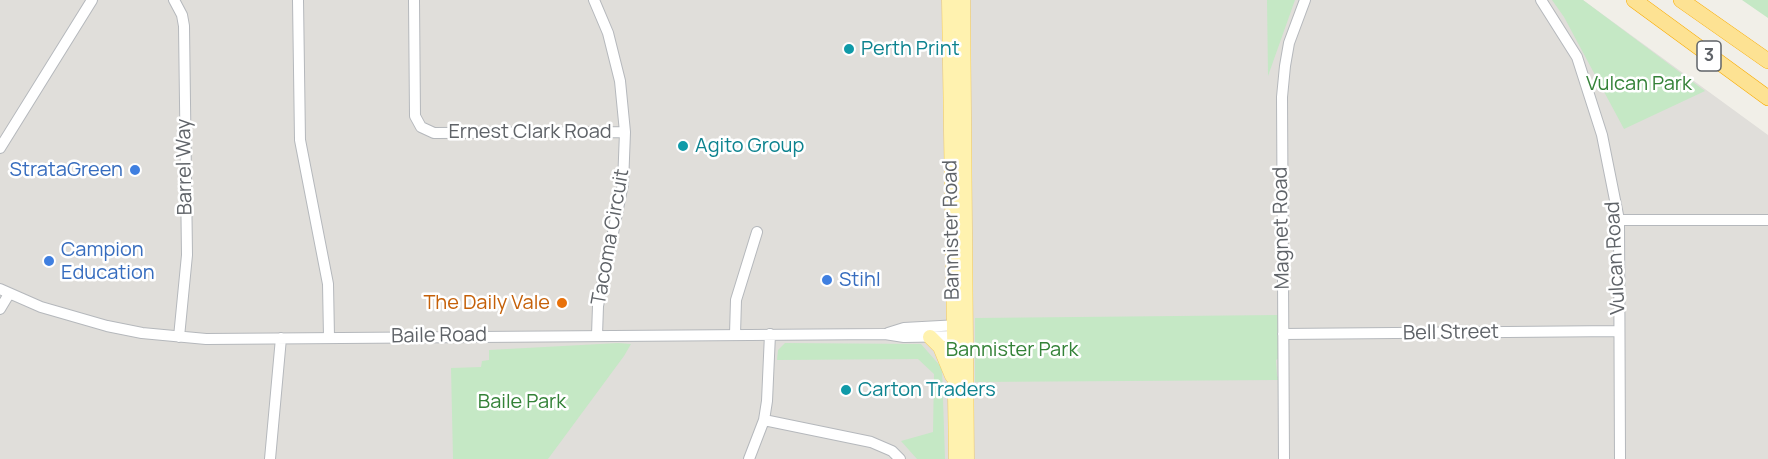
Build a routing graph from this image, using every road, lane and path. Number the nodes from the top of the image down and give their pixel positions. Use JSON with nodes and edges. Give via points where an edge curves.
{"nodes":[{"id":1,"x":92,"y":0,"type":"edge"},
{"id":2,"x":174,"y":0,"type":"edge"},
{"id":3,"x":298,"y":0,"type":"edge"},
{"id":4,"x":414,"y":0,"type":"edge"},
{"id":5,"x":594,"y":0,"type":"edge"},
{"id":6,"x":949,"y":0,"type":"edge"},
{"id":7,"x":963,"y":0,"type":"edge"},
{"id":8,"x":1305,"y":0,"type":"edge"},
{"id":9,"x":1540,"y":0,"type":"edge"},
{"id":10,"x":1634,"y":0,"type":"edge"},
{"id":11,"x":1681,"y":0,"type":"edge"},
{"id":12,"x":1704,"y":18,"type":"junction"},
{"id":13,"x":1768,"y":57,"type":"edge"},
{"id":14,"x":1768,"y":61,"type":"edge"},
{"id":15,"x":1768,"y":99,"type":"edge"},
{"id":16,"x":625,"y":132,"type":"junction"},
{"id":17,"x":0,"y":148,"type":"edge"},
{"id":18,"x":1619,"y":220,"type":"junction"},
{"id":19,"x":1768,"y":220,"type":"edge"},
{"id":20,"x":757,"y":232,"type":"dead end"},
{"id":21,"x":5,"y":292,"type":"edge"},
{"id":22,"x":0,"y":309,"type":"edge"},
{"id":23,"x":960,"y":331,"type":"junction"},
{"id":24,"x":1619,"y":331,"type":"junction"},
{"id":25,"x":885,"y":333,"type":"junction"},
{"id":26,"x":735,"y":334,"type":"junction"},
{"id":27,"x":770,"y":334,"type":"junction"},
{"id":28,"x":1283,"y":334,"type":"junction"},
{"id":29,"x":597,"y":335,"type":"junction"},
{"id":30,"x":179,"y":337,"type":"junction"},
{"id":31,"x":329,"y":337,"type":"junction"},
{"id":32,"x":930,"y":337,"type":"junction"},
{"id":33,"x":281,"y":338,"type":"junction"},
{"id":34,"x":956,"y":383,"type":"junction"},
{"id":35,"x":764,"y":420,"type":"junction"},
{"id":36,"x":270,"y":459,"type":"edge"},
{"id":37,"x":749,"y":459,"type":"edge"},
{"id":38,"x":900,"y":459,"type":"edge"},
{"id":39,"x":956,"y":459,"type":"edge"},
{"id":40,"x":967,"y":459,"type":"edge"},
{"id":41,"x":1284,"y":459,"type":"edge"},
{"id":42,"x":1620,"y":459,"type":"edge"}],
"edges":[{"from":1,"to":17,"type":"street"},
{"from":2,"to":30,"type":"street","name":"Barrel Way","via":[[184,26],[187,255]]},
{"from":3,"to":31,"type":"street","via":[[300,140],[328,284]]},
{"from":4,"to":16,"type":"street","name":"Ernest Clark Road","via":[[415,116],[421,127],[434,133]]},
{"from":5,"to":16,"type":"street","name":"Tacoma Circuit","via":[[608,33],[620,81]]},
{"from":6,"to":23,"type":"main road","name":"Bannister Road"},
{"from":7,"to":23,"type":"main road","name":"Bannister Road","via":[[966,175]]},
{"from":8,"to":28,"type":"street","name":"Magnet Road","via":[[1289,43],[1282,96]]},
{"from":9,"to":18,"type":"street","name":"Vulcan Road","via":[[1577,57],[1602,135]]},
{"from":10,"to":15,"type":"highway","number":"3"},
{"from":11,"to":12,"type":"highway","number":"3"},
{"from":12,"to":13,"type":"highway"},
{"from":12,"to":14,"type":"highway","number":"3"},
{"from":16,"to":29,"type":"street","name":"Tacoma Circuit","via":[[623,184],[598,306]]},
{"from":18,"to":19,"type":"street"},
{"from":18,"to":24,"type":"street","name":"Vulcan Road"},
{"from":20,"to":26,"type":"street","via":[[736,300]]},
{"from":21,"to":22,"type":"street"},
{"from":21,"to":30,"type":"street","name":"Baile Road","via":[[107,326]]},
{"from":23,"to":25,"type":"street","name":"Baile Road","via":[[904,328]]},
{"from":23,"to":32,"type":"street","name":"Baile Road"},
{"from":23,"to":34,"type":"main road","name":"Bannister Road"},
{"from":23,"to":40,"type":"main road","name":"Bannister Road"},
{"from":24,"to":28,"type":"street","name":"Bell Street"},
{"from":24,"to":42,"type":"street","name":"Vulcan Road"},
{"from":25,"to":27,"type":"street","name":"Baile Road"},
{"from":25,"to":32,"type":"street","name":"Baile Road"},
{"from":26,"to":27,"type":"street","name":"Baile Road"},
{"from":26,"to":29,"type":"street","name":"Baile Road"},
{"from":27,"to":35,"type":"street"},
{"from":28,"to":41,"type":"street","name":"Magnet Road"},
{"from":29,"to":31,"type":"street","name":"Baile Road"},
{"from":30,"to":33,"type":"street","name":"Baile Road"},
{"from":31,"to":33,"type":"street","name":"Baile Road"},
{"from":32,"to":34,"type":"main road","via":[[940,347]]},
{"from":33,"to":36,"type":"street"},
{"from":34,"to":39,"type":"main road","name":"Bannister Road"},
{"from":35,"to":37,"type":"street"},
{"from":35,"to":38,"type":"street","via":[[871,442]]}]}
